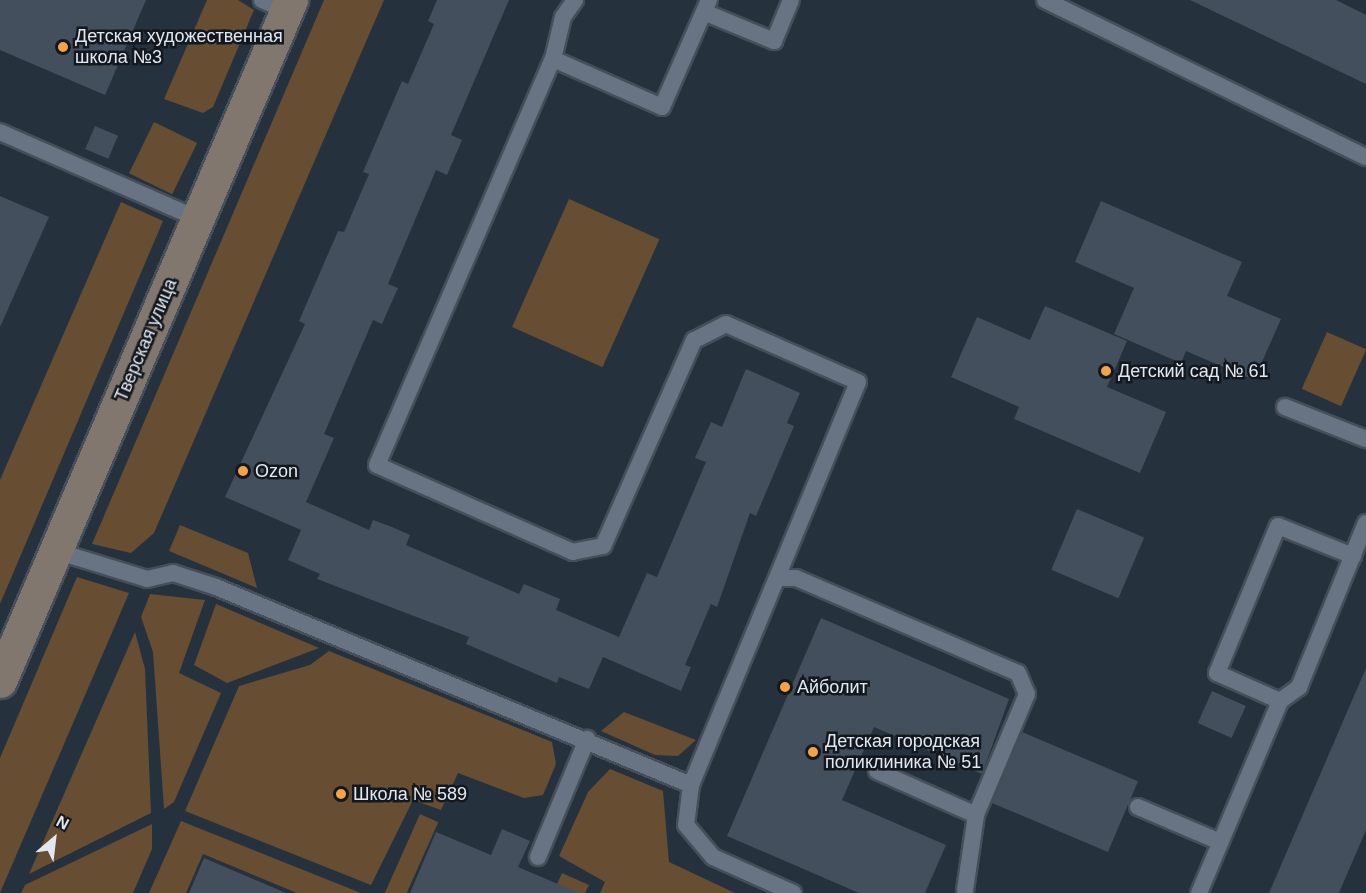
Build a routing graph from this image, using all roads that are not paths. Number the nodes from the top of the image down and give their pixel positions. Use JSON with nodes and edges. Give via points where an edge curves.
{"nodes":[{"id":1,"x":574,"y":0,"type":"edge"},
{"id":2,"x":791,"y":0,"type":"edge"},
{"id":3,"x":1045,"y":0,"type":"edge"},
{"id":4,"x":280,"y":4,"type":"edge"},
{"id":5,"x":706,"y":6,"type":"edge"},
{"id":6,"x":553,"y":59,"type":"junction"},
{"id":7,"x":0,"y":132,"type":"edge"},
{"id":8,"x":1366,"y":157,"type":"edge"},
{"id":9,"x":198,"y":219,"type":"junction"},
{"id":10,"x":1285,"y":407,"type":"dead end"},
{"id":11,"x":1366,"y":439,"type":"edge"},
{"id":12,"x":1366,"y":523,"type":"edge"},
{"id":13,"x":56,"y":551,"type":"junction"},
{"id":14,"x":1353,"y":556,"type":"junction"},
{"id":15,"x":779,"y":578,"type":"junction"},
{"id":16,"x":0,"y":681,"type":"edge"},
{"id":17,"x":1280,"y":701,"type":"junction"},
{"id":18,"x":587,"y":740,"type":"junction"},
{"id":19,"x":877,"y":771,"type":"dead end"},
{"id":20,"x":691,"y":785,"type":"junction"},
{"id":21,"x":1138,"y":807,"type":"dead end"},
{"id":22,"x":976,"y":815,"type":"junction"},
{"id":23,"x":1220,"y":842,"type":"junction"},
{"id":24,"x":538,"y":857,"type":"dead end"},
{"id":25,"x":966,"y":892,"type":"edge"},
{"id":26,"x":794,"y":893,"type":"edge"},
{"id":27,"x":1199,"y":893,"type":"edge"}],
"edges":[{"from":1,"to":6,"type":"lane","via":[[563,17]]},
{"from":2,"to":5,"type":"lane","via":[[774,41]]},
{"from":3,"to":8,"type":"lane"},
{"from":4,"to":9,"type":"main road","name":"Тверская улица"},
{"from":5,"to":6,"type":"lane","via":[[662,107]]},
{"from":6,"to":15,"type":"lane","via":[[377,465],[573,552],[603,546],[694,340],[726,324],[858,382]]},
{"from":7,"to":9,"type":"lane"},
{"from":9,"to":13,"type":"main road","name":"Тверская улица"},
{"from":10,"to":11,"type":"lane"},
{"from":12,"to":14,"type":"lane"},
{"from":13,"to":16,"type":"main road","name":"Тверская улица"},
{"from":13,"to":18,"type":"lane","via":[[147,579],[173,573],[216,587]]},
{"from":14,"to":17,"type":"lane","via":[[1299,687]]},
{"from":14,"to":17,"type":"lane","via":[[1278,526],[1217,673]]},
{"from":15,"to":20,"type":"lane"},
{"from":15,"to":22,"type":"lane","via":[[796,578],[1018,673],[1027,694]]},
{"from":17,"to":23,"type":"lane"},
{"from":18,"to":20,"type":"lane"},
{"from":18,"to":24,"type":"lane"},
{"from":19,"to":22,"type":"lane"},
{"from":20,"to":26,"type":"lane","via":[[686,825],[713,857]]},
{"from":21,"to":23,"type":"lane"},
{"from":22,"to":25,"type":"lane"},
{"from":23,"to":27,"type":"lane"}]}
